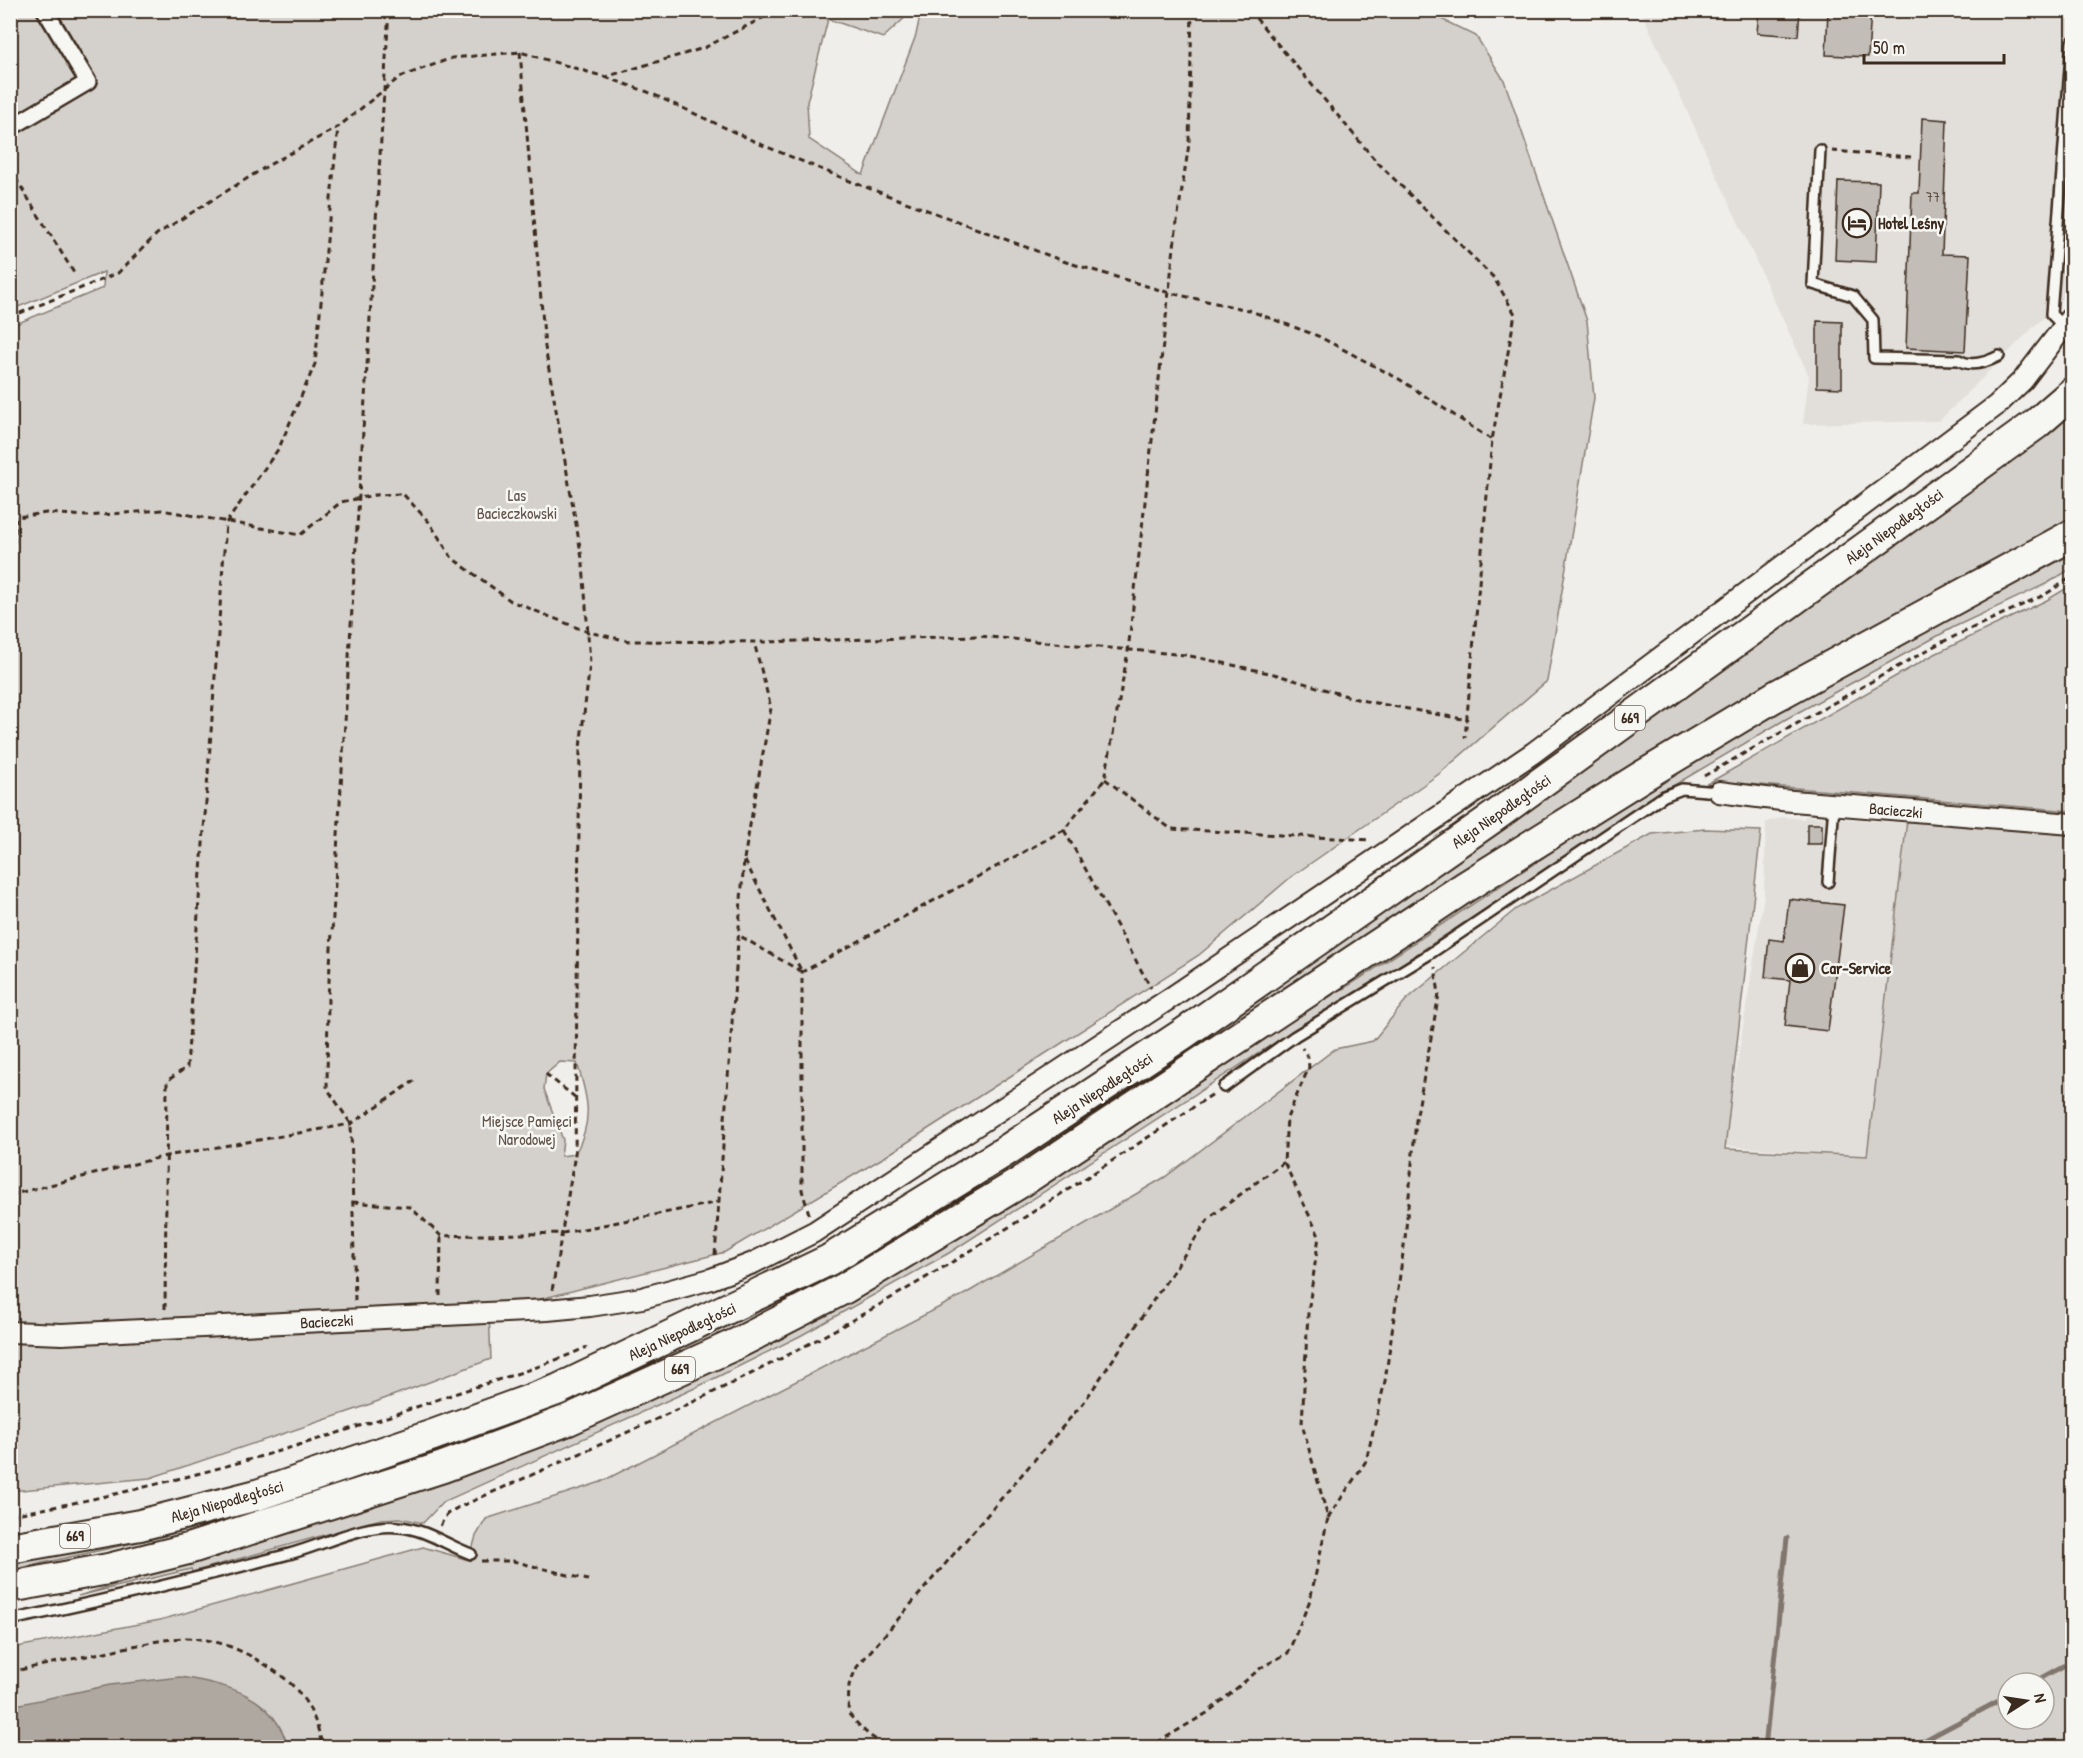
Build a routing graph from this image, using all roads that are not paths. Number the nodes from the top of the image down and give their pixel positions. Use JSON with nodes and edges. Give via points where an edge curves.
{"nodes":[{"id":1,"x":45,"y":10,"type":"edge"},
{"id":2,"x":2073,"y":42,"type":"edge"},
{"id":3,"x":10,"y":128,"type":"edge"},
{"id":4,"x":1820,"y":150,"type":"road end"},
{"id":5,"x":2068,"y":321,"type":"edge"},
{"id":6,"x":1999,"y":356,"type":"dead end"},
{"id":7,"x":2073,"y":393,"type":"edge"},
{"id":8,"x":2073,"y":535,"type":"edge"},
{"id":9,"x":1719,"y":792,"type":"joint"},
{"id":10,"x":1834,"y":805,"type":"junction"},
{"id":11,"x":2073,"y":824,"type":"edge"},
{"id":12,"x":1828,"y":882,"type":"dead end"},
{"id":13,"x":1224,"y":1087,"type":"dead end"},
{"id":14,"x":10,"y":1332,"type":"edge"},
{"id":15,"x":10,"y":1548,"type":"edge"},
{"id":16,"x":467,"y":1552,"type":"road end"},
{"id":17,"x":10,"y":1587,"type":"edge"},
{"id":18,"x":10,"y":1620,"type":"edge"}],
"edges":[{"from":1,"to":3,"type":"street","via":[[88,82]]},
{"from":2,"to":5,"type":"lane","via":[[2051,314]]},
{"from":4,"to":6,"type":"lane","via":[[1813,284],[1852,296],[1873,320],[1874,358],[1982,363]]},
{"from":5,"to":14,"type":"street","name":"Bacieczki","via":[[2023,380],[1998,405],[1533,753],[1169,999],[808,1222],[753,1263],[642,1298],[547,1310],[62,1334]]},
{"from":7,"to":15,"type":"main road","name":"Aleja Niepodległości","number":"669","via":[[2036,424],[1630,718],[1192,1028],[994,1159],[829,1260],[557,1390],[433,1435],[257,1495],[140,1525]]},
{"from":8,"to":17,"type":"main road","name":"Aleja Niepodległości","number":"669","via":[[1774,697],[1641,777],[1465,887],[1021,1182],[845,1288],[736,1344],[568,1420],[443,1467],[188,1550]]},
{"from":9,"to":10,"type":"street","name":"Bacieczki"},
{"from":9,"to":13,"type":"lane","via":[[1682,789],[1664,796],[1428,955],[1295,1036]]},
{"from":10,"to":11,"type":"street","name":"Bacieczki"},
{"from":10,"to":12,"type":"lane"},
{"from":16,"to":18,"type":"lane","via":[[439,1538],[400,1527],[382,1527],[128,1596]]}]}
